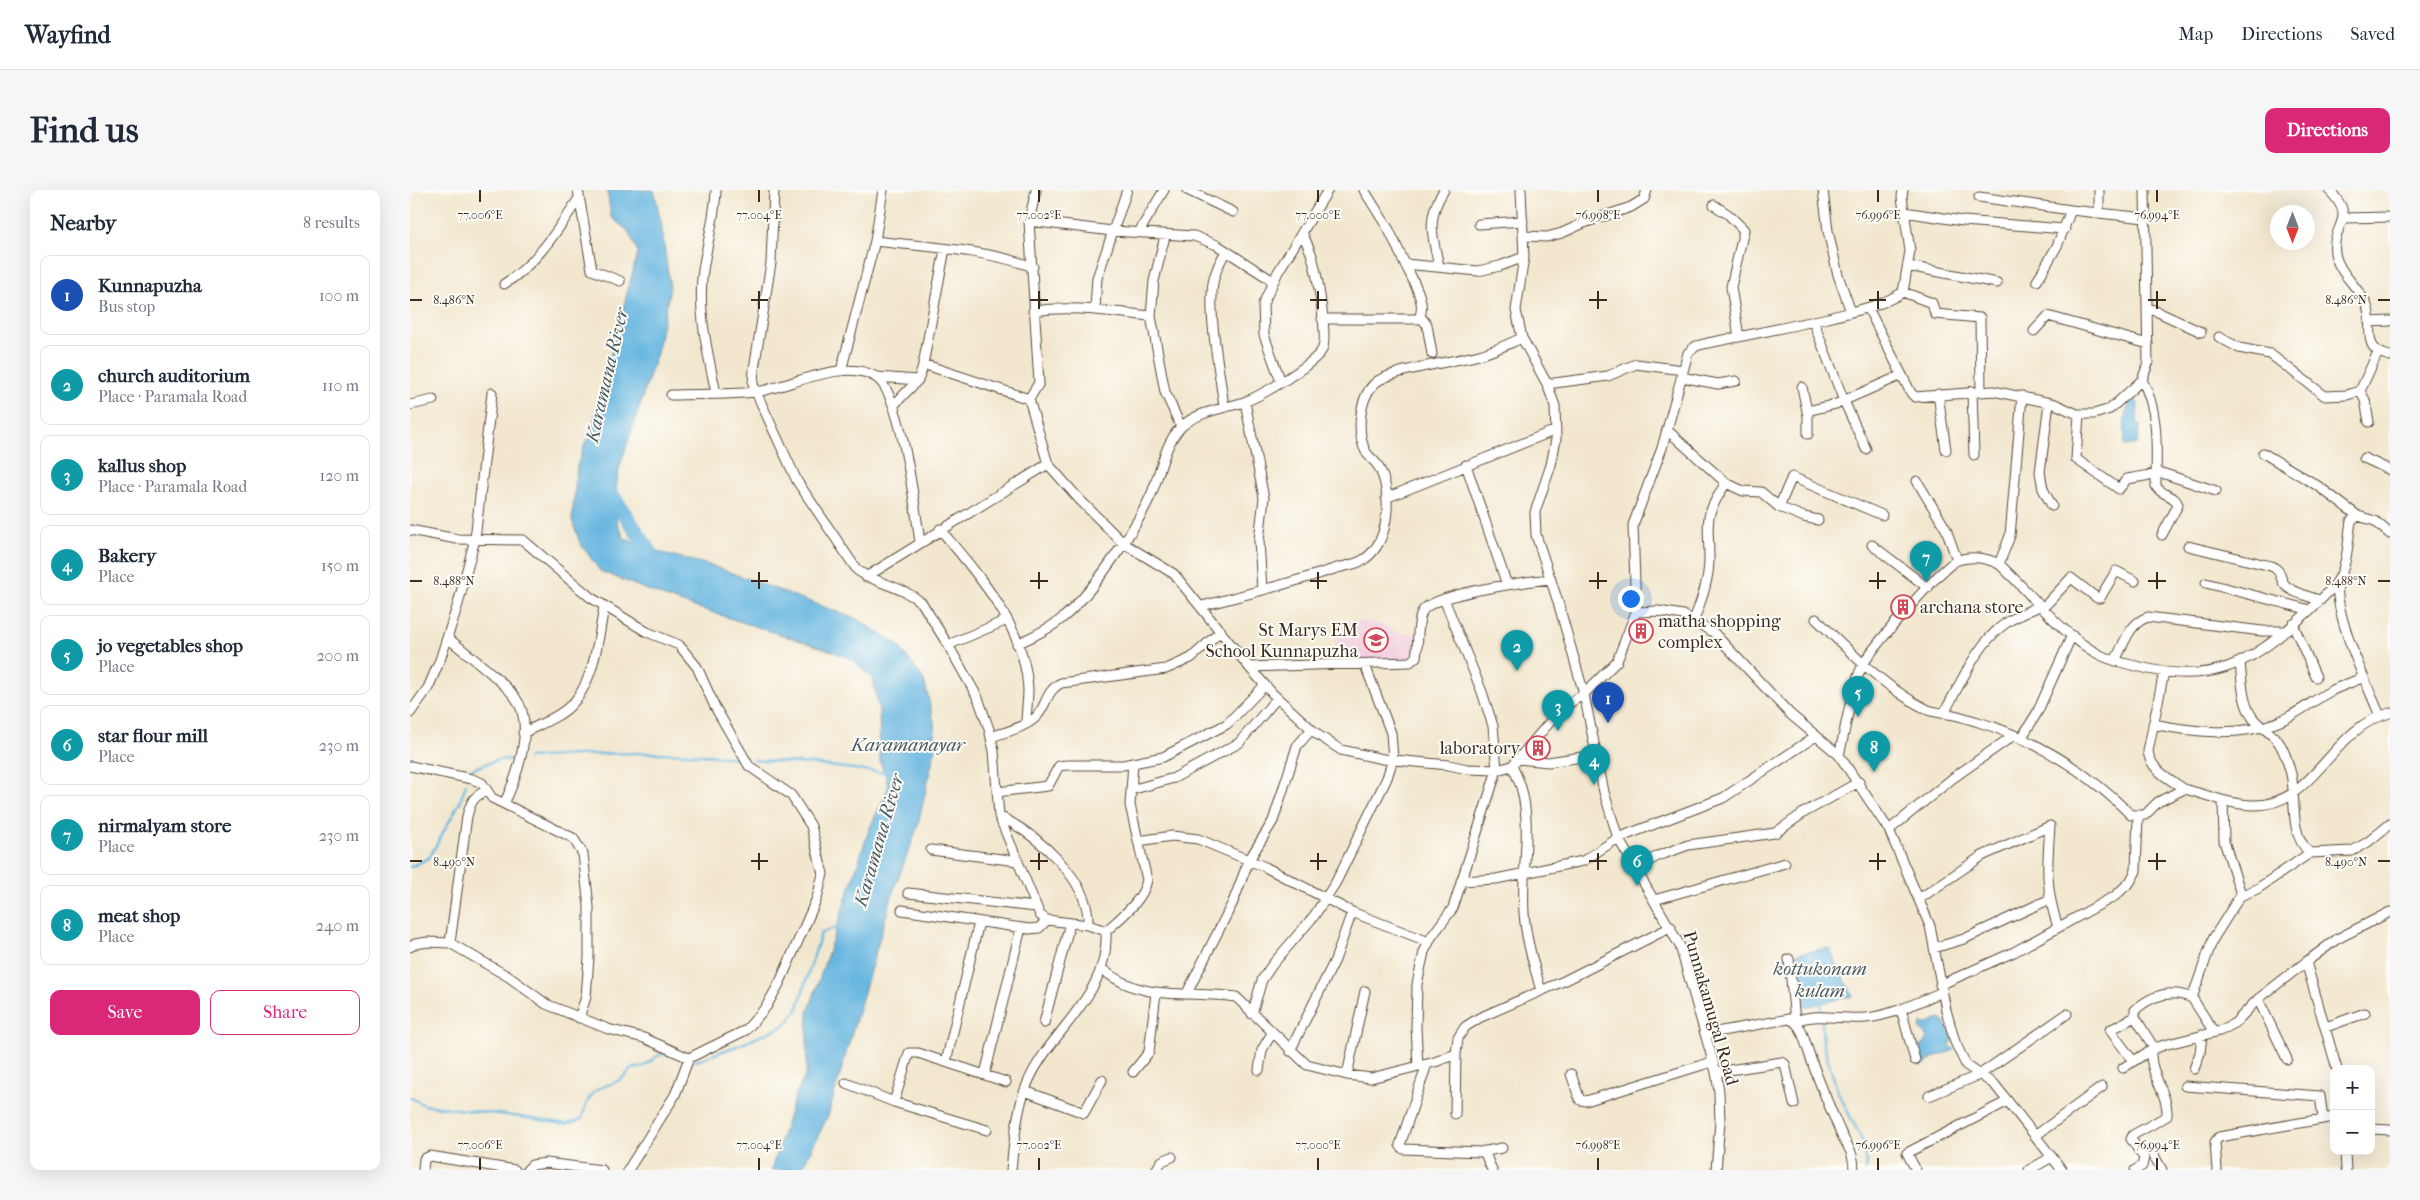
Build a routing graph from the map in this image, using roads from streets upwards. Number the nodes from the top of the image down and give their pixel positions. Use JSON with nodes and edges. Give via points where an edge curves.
{"nodes":[{"id":1,"x":716,"y":190,"type":"edge"},
{"id":2,"x":774,"y":190,"type":"edge"},
{"id":3,"x":883,"y":190,"type":"edge"},
{"id":4,"x":1036,"y":190,"type":"edge"},
{"id":5,"x":1127,"y":190,"type":"edge"},
{"id":6,"x":1164,"y":190,"type":"edge"},
{"id":7,"x":1187,"y":190,"type":"edge"},
{"id":8,"x":1328,"y":190,"type":"edge"},
{"id":9,"x":1364,"y":190,"type":"edge"},
{"id":10,"x":1444,"y":190,"type":"edge"},
{"id":11,"x":1521,"y":190,"type":"edge"},
{"id":12,"x":1647,"y":190,"type":"edge"},
{"id":13,"x":1823,"y":190,"type":"edge"},
{"id":14,"x":1903,"y":190,"type":"edge"},
{"id":15,"x":2099,"y":190,"type":"edge"},
{"id":16,"x":2145,"y":190,"type":"edge"},
{"id":17,"x":2329,"y":190,"type":"edge"},
{"id":18,"x":578,"y":194,"type":"edge"},
{"id":19,"x":1979,"y":197,"type":"dead end"},
{"id":20,"x":1714,"y":205,"type":"dead end"},
{"id":21,"x":2071,"y":210,"type":"junction"},
{"id":22,"x":1233,"y":212,"type":"dead end"},
{"id":23,"x":1904,"y":212,"type":"junction"},
{"id":24,"x":2099,"y":212,"type":"junction"},
{"id":25,"x":2390,"y":217,"type":"edge"},
{"id":26,"x":2145,"y":218,"type":"junction"},
{"id":27,"x":2344,"y":218,"type":"junction"},
{"id":28,"x":1029,"y":221,"type":"junction"},
{"id":29,"x":1523,"y":221,"type":"junction"},
{"id":30,"x":1479,"y":224,"type":"dead end"},
{"id":31,"x":2065,"y":229,"type":"junction"},
{"id":32,"x":1112,"y":231,"type":"junction"},
{"id":33,"x":1139,"y":232,"type":"junction"},
{"id":34,"x":1302,"y":232,"type":"junction"},
{"id":35,"x":1165,"y":236,"type":"junction"},
{"id":36,"x":1524,"y":236,"type":"junction"},
{"id":37,"x":875,"y":241,"type":"junction"},
{"id":38,"x":945,"y":249,"type":"junction"},
{"id":39,"x":1226,"y":251,"type":"junction"},
{"id":40,"x":1524,"y":257,"type":"junction"},
{"id":41,"x":1405,"y":264,"type":"junction"},
{"id":42,"x":1439,"y":266,"type":"junction"},
{"id":43,"x":1908,"y":266,"type":"junction"},
{"id":44,"x":1033,"y":267,"type":"junction"},
{"id":45,"x":2037,"y":281,"type":"dead end"},
{"id":46,"x":620,"y":282,"type":"dead end"},
{"id":47,"x":1274,"y":282,"type":"junction"},
{"id":48,"x":1997,"y":283,"type":"dead end"},
{"id":49,"x":504,"y":284,"type":"dead end"},
{"id":50,"x":1903,"y":292,"type":"junction"},
{"id":51,"x":2147,"y":307,"type":"junction"},
{"id":52,"x":1868,"y":308,"type":"junction"},
{"id":53,"x":1095,"y":309,"type":"junction"},
{"id":54,"x":1033,"y":311,"type":"junction"},
{"id":55,"x":1851,"y":312,"type":"junction"},
{"id":56,"x":1151,"y":316,"type":"junction"},
{"id":57,"x":1420,"y":316,"type":"junction"},
{"id":58,"x":1322,"y":320,"type":"junction"},
{"id":59,"x":1813,"y":321,"type":"junction"},
{"id":60,"x":2369,"y":322,"type":"junction"},
{"id":61,"x":2390,"y":322,"type":"edge"},
{"id":62,"x":2034,"y":331,"type":"dead end"},
{"id":63,"x":2201,"y":332,"type":"dead end"},
{"id":64,"x":1739,"y":337,"type":"junction"},
{"id":65,"x":1522,"y":338,"type":"junction"},
{"id":66,"x":2219,"y":338,"type":"dead end"},
{"id":67,"x":2148,"y":344,"type":"junction"},
{"id":68,"x":2378,"y":352,"type":"junction"},
{"id":69,"x":1432,"y":354,"type":"dead end"},
{"id":70,"x":2390,"y":356,"type":"edge"},
{"id":71,"x":923,"y":364,"type":"junction"},
{"id":72,"x":841,"y":371,"type":"junction"},
{"id":73,"x":1682,"y":374,"type":"junction"},
{"id":74,"x":1902,"y":375,"type":"junction"},
{"id":75,"x":876,"y":377,"type":"junction"},
{"id":76,"x":918,"y":380,"type":"junction"},
{"id":77,"x":2142,"y":380,"type":"junction"},
{"id":78,"x":1736,"y":381,"type":"dead end"},
{"id":79,"x":1281,"y":382,"type":"junction"},
{"id":80,"x":1546,"y":384,"type":"junction"},
{"id":81,"x":1802,"y":388,"type":"dead end"},
{"id":82,"x":1977,"y":391,"type":"junction"},
{"id":83,"x":2360,"y":391,"type":"junction"},
{"id":84,"x":756,"y":392,"type":"junction"},
{"id":85,"x":492,"y":393,"type":"dead end"},
{"id":86,"x":716,"y":394,"type":"junction"},
{"id":87,"x":1938,"y":394,"type":"junction"},
{"id":88,"x":671,"y":396,"type":"dead end"},
{"id":89,"x":2022,"y":396,"type":"junction"},
{"id":90,"x":1029,"y":399,"type":"junction"},
{"id":91,"x":433,"y":400,"type":"dead end"},
{"id":92,"x":1245,"y":402,"type":"junction"},
{"id":93,"x":1844,"y":402,"type":"junction"},
{"id":94,"x":2049,"y":403,"type":"junction"},
{"id":95,"x":410,"y":405,"type":"edge"},
{"id":96,"x":894,"y":405,"type":"junction"},
{"id":97,"x":1224,"y":406,"type":"junction"},
{"id":98,"x":1807,"y":411,"type":"junction"},
{"id":99,"x":2080,"y":414,"type":"junction"},
{"id":100,"x":2369,"y":422,"type":"dead end"},
{"id":101,"x":1181,"y":427,"type":"junction"},
{"id":102,"x":1556,"y":430,"type":"junction"},
{"id":103,"x":1667,"y":430,"type":"junction"},
{"id":104,"x":1808,"y":434,"type":"dead end"},
{"id":105,"x":1866,"y":449,"type":"dead end"},
{"id":106,"x":1946,"y":450,"type":"dead end"},
{"id":107,"x":2263,"y":453,"type":"dead end"},
{"id":108,"x":1974,"y":455,"type":"dead end"},
{"id":109,"x":2364,"y":458,"type":"dead end"},
{"id":110,"x":1048,"y":464,"type":"junction"},
{"id":111,"x":1466,"y":465,"type":"junction"},
{"id":112,"x":2390,"y":470,"type":"edge"},
{"id":113,"x":2156,"y":474,"type":"junction"},
{"id":114,"x":1917,"y":481,"type":"dead end"},
{"id":115,"x":1726,"y":483,"type":"junction"},
{"id":116,"x":2216,"y":491,"type":"dead end"},
{"id":117,"x":1386,"y":498,"type":"junction"},
{"id":118,"x":2052,"y":506,"type":"dead end"},
{"id":119,"x":1779,"y":507,"type":"junction"},
{"id":120,"x":1882,"y":515,"type":"dead end"},
{"id":121,"x":2358,"y":516,"type":"junction"},
{"id":122,"x":1818,"y":520,"type":"dead end"},
{"id":123,"x":940,"y":529,"type":"junction"},
{"id":124,"x":410,"y":530,"type":"edge"},
{"id":125,"x":2390,"y":534,"type":"edge"},
{"id":126,"x":2162,"y":535,"type":"dead end"},
{"id":127,"x":475,"y":540,"type":"junction"},
{"id":128,"x":920,"y":542,"type":"junction"},
{"id":129,"x":1123,"y":543,"type":"junction"},
{"id":130,"x":1872,"y":545,"type":"dead end"},
{"id":131,"x":2188,"y":546,"type":"dead end"},
{"id":132,"x":1957,"y":560,"type":"junction"},
{"id":133,"x":1999,"y":564,"type":"junction"},
{"id":134,"x":866,"y":577,"type":"junction"},
{"id":135,"x":1551,"y":579,"type":"junction"},
{"id":136,"x":2135,"y":581,"type":"dead end"},
{"id":137,"x":2338,"y":581,"type":"junction"},
{"id":138,"x":2206,"y":583,"type":"dead end"},
{"id":139,"x":1507,"y":585,"type":"junction"},
{"id":140,"x":1928,"y":588,"type":"junction"},
{"id":141,"x":1262,"y":590,"type":"junction"},
{"id":142,"x":1444,"y":599,"type":"junction"},
{"id":143,"x":2319,"y":600,"type":"junction"},
{"id":144,"x":604,"y":606,"type":"junction"},
{"id":145,"x":1202,"y":606,"type":"junction"},
{"id":146,"x":2042,"y":606,"type":"junction"},
{"id":147,"x":2310,"y":610,"type":"junction"},
{"id":148,"x":1636,"y":612,"type":"junction"},
{"id":149,"x":1816,"y":619,"type":"dead end"},
{"id":150,"x":1007,"y":620,"type":"junction"},
{"id":151,"x":1694,"y":620,"type":"junction"},
{"id":152,"x":2294,"y":624,"type":"junction"},
{"id":153,"x":1221,"y":631,"type":"junction"},
{"id":154,"x":2286,"y":631,"type":"junction"},
{"id":155,"x":2072,"y":635,"type":"junction"},
{"id":156,"x":448,"y":638,"type":"junction"},
{"id":157,"x":1017,"y":644,"type":"junction"},
{"id":158,"x":948,"y":645,"type":"junction"},
{"id":159,"x":2115,"y":661,"type":"junction"},
{"id":160,"x":2240,"y":663,"type":"junction"},
{"id":161,"x":1863,"y":664,"type":"junction"},
{"id":162,"x":1365,"y":665,"type":"junction"},
{"id":163,"x":1249,"y":667,"type":"junction"},
{"id":164,"x":2164,"y":672,"type":"junction"},
{"id":165,"x":2316,"y":677,"type":"dead end"},
{"id":166,"x":2364,"y":677,"type":"junction"},
{"id":167,"x":1265,"y":685,"type":"junction"},
{"id":168,"x":1584,"y":694,"type":"junction"},
{"id":169,"x":1277,"y":698,"type":"junction"},
{"id":170,"x":410,"y":713,"type":"edge"},
{"id":171,"x":1944,"y":713,"type":"junction"},
{"id":172,"x":2390,"y":713,"type":"edge"},
{"id":173,"x":2380,"y":716,"type":"junction"},
{"id":174,"x":1026,"y":724,"type":"junction"},
{"id":175,"x":2153,"y":724,"type":"junction"},
{"id":176,"x":2261,"y":727,"type":"junction"},
{"id":177,"x":1311,"y":730,"type":"junction"},
{"id":178,"x":524,"y":732,"type":"junction"},
{"id":179,"x":1816,"y":736,"type":"junction"},
{"id":180,"x":991,"y":737,"type":"junction"},
{"id":181,"x":2018,"y":737,"type":"junction"},
{"id":182,"x":1596,"y":755,"type":"junction"},
{"id":183,"x":1839,"y":755,"type":"junction"},
{"id":184,"x":1393,"y":759,"type":"junction"},
{"id":185,"x":1515,"y":762,"type":"junction"},
{"id":186,"x":1132,"y":763,"type":"junction"},
{"id":187,"x":410,"y":766,"type":"edge"},
{"id":188,"x":1497,"y":770,"type":"junction"},
{"id":189,"x":1858,"y":782,"type":"junction"},
{"id":190,"x":2184,"y":788,"type":"junction"},
{"id":191,"x":1131,"y":790,"type":"junction"},
{"id":192,"x":486,"y":791,"type":"junction"},
{"id":193,"x":997,"y":792,"type":"junction"},
{"id":194,"x":2294,"y":794,"type":"junction"},
{"id":195,"x":2223,"y":801,"type":"junction"},
{"id":196,"x":504,"y":804,"type":"junction"},
{"id":197,"x":999,"y":816,"type":"junction"},
{"id":198,"x":2138,"y":816,"type":"junction"},
{"id":199,"x":2390,"y":824,"type":"edge"},
{"id":200,"x":1889,"y":830,"type":"junction"},
{"id":201,"x":1618,"y":838,"type":"junction"},
{"id":202,"x":1138,"y":842,"type":"junction"},
{"id":203,"x":931,"y":850,"type":"dead end"},
{"id":204,"x":2310,"y":853,"type":"junction"},
{"id":205,"x":1249,"y":860,"type":"junction"},
{"id":206,"x":1017,"y":861,"type":"junction"},
{"id":207,"x":1785,"y":863,"type":"dead end"},
{"id":208,"x":1634,"y":869,"type":"junction"},
{"id":209,"x":1523,"y":874,"type":"junction"},
{"id":210,"x":1461,"y":882,"type":"junction"},
{"id":211,"x":908,"y":893,"type":"dead end"},
{"id":212,"x":2240,"y":896,"type":"junction"},
{"id":213,"x":1325,"y":898,"type":"junction"},
{"id":214,"x":1919,"y":899,"type":"junction"},
{"id":215,"x":1654,"y":900,"type":"junction"},
{"id":216,"x":2050,"y":900,"type":"junction"},
{"id":217,"x":1036,"y":908,"type":"junction"},
{"id":218,"x":902,"y":910,"type":"dead end"},
{"id":219,"x":1352,"y":912,"type":"junction"},
{"id":220,"x":2390,"y":912,"type":"edge"},
{"id":221,"x":1047,"y":920,"type":"junction"},
{"id":222,"x":979,"y":922,"type":"junction"},
{"id":223,"x":1070,"y":923,"type":"junction"},
{"id":224,"x":1088,"y":925,"type":"junction"},
{"id":225,"x":1671,"y":927,"type":"junction"},
{"id":226,"x":2058,"y":927,"type":"junction"},
{"id":227,"x":1021,"y":928,"type":"junction"},
{"id":228,"x":1106,"y":931,"type":"junction"},
{"id":229,"x":1429,"y":942,"type":"junction"},
{"id":230,"x":450,"y":943,"type":"junction"},
{"id":231,"x":412,"y":945,"type":"edge"},
{"id":232,"x":1934,"y":948,"type":"junction"},
{"id":233,"x":1789,"y":959,"type":"dead end"},
{"id":234,"x":2306,"y":962,"type":"junction"},
{"id":235,"x":1102,"y":969,"type":"junction"},
{"id":236,"x":1941,"y":988,"type":"junction"},
{"id":237,"x":1365,"y":991,"type":"dead end"},
{"id":238,"x":1541,"y":991,"type":"junction"},
{"id":239,"x":1156,"y":993,"type":"junction"},
{"id":240,"x":1188,"y":993,"type":"junction"},
{"id":241,"x":2192,"y":998,"type":"junction"},
{"id":242,"x":2258,"y":999,"type":"junction"},
{"id":243,"x":1901,"y":1009,"type":"junction"},
{"id":244,"x":2365,"y":1013,"type":"dead end"},
{"id":245,"x":1252,"y":1014,"type":"junction"},
{"id":246,"x":2067,"y":1014,"type":"dead end"},
{"id":247,"x":2134,"y":1016,"type":"junction"},
{"id":248,"x":579,"y":1018,"type":"junction"},
{"id":249,"x":1795,"y":1021,"type":"junction"},
{"id":250,"x":1044,"y":1023,"type":"dead end"},
{"id":251,"x":2326,"y":1027,"type":"junction"},
{"id":252,"x":2214,"y":1032,"type":"junction"},
{"id":253,"x":1272,"y":1033,"type":"junction"},
{"id":254,"x":1705,"y":1034,"type":"junction"},
{"id":255,"x":2202,"y":1035,"type":"junction"},
{"id":256,"x":2153,"y":1049,"type":"junction"},
{"id":257,"x":1290,"y":1051,"type":"junction"},
{"id":258,"x":1456,"y":1054,"type":"junction"},
{"id":259,"x":689,"y":1058,"type":"junction"},
{"id":260,"x":2287,"y":1059,"type":"dead end"},
{"id":261,"x":1915,"y":1060,"type":"dead end"},
{"id":262,"x":946,"y":1062,"type":"junction"},
{"id":263,"x":1712,"y":1062,"type":"junction"},
{"id":264,"x":2133,"y":1062,"type":"junction"},
{"id":265,"x":1422,"y":1065,"type":"junction"},
{"id":266,"x":2336,"y":1065,"type":"edge"},
{"id":267,"x":2123,"y":1068,"type":"dead end"},
{"id":268,"x":2194,"y":1069,"type":"dead end"},
{"id":269,"x":1259,"y":1070,"type":"dead end"},
{"id":270,"x":1133,"y":1072,"type":"dead end"},
{"id":271,"x":1716,"y":1072,"type":"junction"},
{"id":272,"x":985,"y":1074,"type":"junction"},
{"id":273,"x":1571,"y":1074,"type":"dead end"},
{"id":274,"x":1346,"y":1075,"type":"junction"},
{"id":275,"x":1979,"y":1075,"type":"junction"},
{"id":276,"x":1102,"y":1080,"type":"dead end"},
{"id":277,"x":1006,"y":1082,"type":"dead end"},
{"id":278,"x":846,"y":1083,"type":"dead end"},
{"id":279,"x":2185,"y":1086,"type":"dead end"},
{"id":280,"x":2102,"y":1087,"type":"dead end"},
{"id":281,"x":1025,"y":1091,"type":"junction"},
{"id":282,"x":1929,"y":1096,"type":"dead end"},
{"id":283,"x":2008,"y":1101,"type":"junction"},
{"id":284,"x":894,"y":1102,"type":"junction"},
{"id":285,"x":1794,"y":1104,"type":"dead end"},
{"id":286,"x":1455,"y":1114,"type":"dead end"},
{"id":287,"x":2330,"y":1117,"type":"edge"},
{"id":288,"x":2323,"y":1118,"type":"junction"},
{"id":289,"x":2375,"y":1128,"type":"edge"},
{"id":290,"x":987,"y":1130,"type":"dead end"},
{"id":291,"x":2390,"y":1130,"type":"edge"},
{"id":292,"x":2035,"y":1136,"type":"junction"},
{"id":293,"x":1502,"y":1148,"type":"dead end"},
{"id":294,"x":1484,"y":1151,"type":"junction"},
{"id":295,"x":2152,"y":1152,"type":"dead end"},
{"id":296,"x":2345,"y":1155,"type":"edge"},
{"id":297,"x":1172,"y":1157,"type":"dead end"},
{"id":298,"x":2052,"y":1158,"type":"junction"},
{"id":299,"x":424,"y":1170,"type":"edge"},
{"id":300,"x":515,"y":1170,"type":"edge"},
{"id":301,"x":527,"y":1170,"type":"edge"},
{"id":302,"x":602,"y":1170,"type":"edge"},
{"id":303,"x":628,"y":1170,"type":"edge"},
{"id":304,"x":1012,"y":1170,"type":"edge"},
{"id":305,"x":1156,"y":1170,"type":"edge"},
{"id":306,"x":1492,"y":1170,"type":"edge"},
{"id":307,"x":1716,"y":1170,"type":"edge"},
{"id":308,"x":1854,"y":1170,"type":"edge"},
{"id":309,"x":1916,"y":1170,"type":"edge"},
{"id":310,"x":2029,"y":1170,"type":"edge"},
{"id":311,"x":2062,"y":1170,"type":"edge"},
{"id":312,"x":2135,"y":1170,"type":"edge"},
{"id":313,"x":2162,"y":1170,"type":"edge"},
{"id":314,"x":2217,"y":1170,"type":"edge"},
{"id":315,"x":2346,"y":1170,"type":"edge"}],
"edges":[{"from":1,"to":86,"type":"street","via":[[702,284],[705,336]]},
{"from":2,"to":84,"type":"street","via":[[771,263],[754,369]]},
{"from":3,"to":37,"type":"street"},
{"from":4,"to":28,"type":"street"},
{"from":5,"to":32,"type":"street"},
{"from":6,"to":33,"type":"street"},
{"from":7,"to":22,"type":"street"},
{"from":8,"to":34,"type":"street"},
{"from":9,"to":41,"type":"street"},
{"from":10,"to":42,"type":"street","via":[[1432,213],[1431,230]]},
{"from":11,"to":29,"type":"street","name":"Punnakamugal Road"},
{"from":12,"to":36,"type":"street","via":[[1644,200],[1631,208],[1547,237]]},
{"from":13,"to":55,"type":"street","via":[[1828,232]]},
{"from":14,"to":23,"type":"street"},
{"from":15,"to":24,"type":"street"},
{"from":16,"to":26,"type":"street"},
{"from":17,"to":27,"type":"street","via":[[2343,208]]},
{"from":18,"to":46,"type":"street","via":[[592,270]]},
{"from":18,"to":49,"type":"street","via":[[554,236],[518,275]]},
{"from":19,"to":21,"type":"street"},
{"from":20,"to":64,"type":"street","via":[[1744,230],[1731,287]]},
{"from":21,"to":24,"type":"street"},
{"from":21,"to":31,"type":"street"},
{"from":23,"to":31,"type":"street","via":[[1963,221]]},
{"from":23,"to":43,"type":"street","via":[[1910,251]]},
{"from":24,"to":26,"type":"street"},
{"from":25,"to":27,"type":"street"},
{"from":26,"to":51,"type":"street"},
{"from":27,"to":60,"type":"street","via":[[2336,243],[2337,261],[2365,302]]},
{"from":28,"to":32,"type":"street"},
{"from":28,"to":44,"type":"street"},
{"from":29,"to":30,"type":"street"},
{"from":29,"to":36,"type":"street","name":"Punnakamugal Road"},
{"from":31,"to":45,"type":"street"},
{"from":32,"to":33,"type":"street"},
{"from":32,"to":53,"type":"street","via":[[1097,278]]},
{"from":33,"to":35,"type":"street"},
{"from":34,"to":47,"type":"street"},
{"from":34,"to":58,"type":"street","via":[[1318,283]]},
{"from":35,"to":39,"type":"street","via":[[1194,236]]},
{"from":35,"to":56,"type":"street","via":[[1154,281]]},
{"from":36,"to":40,"type":"street","name":"Punnakamugal Road"},
{"from":37,"to":38,"type":"street"},
{"from":37,"to":72,"type":"street"},
{"from":38,"to":44,"type":"street","via":[[1017,261]]},
{"from":38,"to":71,"type":"street"},
{"from":39,"to":47,"type":"street"},
{"from":39,"to":97,"type":"street","via":[[1217,268],[1212,309]]},
{"from":40,"to":42,"type":"street","via":[[1478,271]]},
{"from":40,"to":65,"type":"street","name":"Punnakamugal Road","via":[[1516,310]]},
{"from":41,"to":42,"type":"street"},
{"from":41,"to":57,"type":"street","via":[[1417,289]]},
{"from":43,"to":48,"type":"street"},
{"from":43,"to":50,"type":"street"},
{"from":44,"to":54,"type":"street"},
{"from":47,"to":79,"type":"street","via":[[1263,304],[1264,334]]},
{"from":50,"to":52,"type":"street"},
{"from":50,"to":82,"type":"street","via":[[1932,304],[1935,314],[1980,318]]},
{"from":51,"to":63,"type":"street"},
{"from":51,"to":67,"type":"street"},
{"from":52,"to":55,"type":"street"},
{"from":52,"to":74,"type":"street"},
{"from":53,"to":54,"type":"street","via":[[1057,307]]},
{"from":53,"to":56,"type":"street"},
{"from":54,"to":90,"type":"street","via":[[1039,383]]},
{"from":55,"to":59,"type":"street"},
{"from":56,"to":101,"type":"street","via":[[1165,392]]},
{"from":57,"to":58,"type":"street","via":[[1418,319]]},
{"from":57,"to":69,"type":"street","via":[[1427,325]]},
{"from":58,"to":79,"type":"street","via":[[1322,350]]},
{"from":59,"to":64,"type":"street"},
{"from":59,"to":93,"type":"street"},
{"from":60,"to":61,"type":"street"},
{"from":60,"to":68,"type":"street","via":[[2371,344]]},
{"from":62,"to":67,"type":"street","via":[[2048,316]]},
{"from":64,"to":73,"type":"street","via":[[1696,346],[1688,354]]},
{"from":65,"to":80,"type":"street","name":"Punnakamugal Road"},
{"from":65,"to":117,"type":"street","via":[[1480,355],[1439,362],[1375,382],[1362,407],[1361,432],[1366,453],[1378,466]]},
{"from":66,"to":83,"type":"street","via":[[2239,348],[2270,354],[2326,396]]},
{"from":67,"to":77,"type":"street","via":[[2148,364]]},
{"from":68,"to":70,"type":"street"},
{"from":68,"to":83,"type":"street"},
{"from":71,"to":76,"type":"street"},
{"from":71,"to":90,"type":"street"},
{"from":72,"to":75,"type":"street","via":[[859,371]]},
{"from":72,"to":84,"type":"street"},
{"from":73,"to":78,"type":"street","via":[[1718,384]]},
{"from":73,"to":80,"type":"street","via":[[1636,364],[1608,376]]},
{"from":73,"to":103,"type":"street"},
{"from":74,"to":87,"type":"street","via":[[1914,397]]},
{"from":74,"to":93,"type":"street"},
{"from":75,"to":76,"type":"street"},
{"from":75,"to":96,"type":"street","via":[[887,388]]},
{"from":76,"to":96,"type":"street"},
{"from":77,"to":99,"type":"street","via":[[2110,409]]},
{"from":77,"to":113,"type":"street","via":[[2156,419]]},
{"from":79,"to":92,"type":"street"},
{"from":80,"to":102,"type":"street","name":"Punnakamugal Road","via":[[1555,406]]},
{"from":81,"to":98,"type":"street"},
{"from":82,"to":87,"type":"street"},
{"from":82,"to":89,"type":"street"},
{"from":82,"to":108,"type":"street"},
{"from":83,"to":100,"type":"street"},
{"from":84,"to":86,"type":"street"},
{"from":84,"to":134,"type":"street","via":[[796,481],[857,570]]},
{"from":85,"to":127,"type":"street"},
{"from":86,"to":88,"type":"street"},
{"from":87,"to":106,"type":"street"},
{"from":89,"to":94,"type":"street"},
{"from":89,"to":133,"type":"street","via":[[2010,536]]},
{"from":90,"to":110,"type":"street"},
{"from":91,"to":95,"type":"street"},
{"from":92,"to":97,"type":"street"},
{"from":92,"to":141,"type":"street","via":[[1264,498],[1259,540]]},
{"from":93,"to":98,"type":"street"},
{"from":93,"to":105,"type":"street"},
{"from":94,"to":99,"type":"street"},
{"from":94,"to":118,"type":"street","via":[[2040,472],[2041,483]]},
{"from":96,"to":128,"type":"street"},
{"from":97,"to":101,"type":"street"},
{"from":98,"to":104,"type":"street"},
{"from":99,"to":113,"type":"street","via":[[2076,459],[2119,489],[2127,479]]},
{"from":101,"to":129,"type":"street","via":[[1170,443],[1150,496]]},
{"from":102,"to":111,"type":"street"},
{"from":102,"to":135,"type":"street","name":"Punnakamugal Road","via":[[1551,464],[1535,512],[1536,535]]},
{"from":103,"to":115,"type":"street"},
{"from":103,"to":148,"type":"street","via":[[1633,525]]},
{"from":107,"to":121,"type":"street","via":[[2318,486]]},
{"from":109,"to":112,"type":"street"},
{"from":110,"to":123,"type":"street"},
{"from":110,"to":129,"type":"street"},
{"from":111,"to":117,"type":"street"},
{"from":111,"to":139,"type":"street"},
{"from":113,"to":116,"type":"street","via":[[2162,473]]},
{"from":113,"to":126,"type":"street","via":[[2158,490],[2174,498],[2178,505]]},
{"from":114,"to":132,"type":"street","via":[[1946,529]]},
{"from":115,"to":119,"type":"street","via":[[1743,491],[1761,492]]},
{"from":115,"to":151,"type":"street","via":[[1710,508],[1707,526],[1709,560]]},
{"from":117,"to":141,"type":"street","via":[[1384,528],[1378,545],[1365,559]]},
{"from":119,"to":120,"type":"street","via":[[1792,477]]},
{"from":119,"to":122,"type":"street"},
{"from":121,"to":125,"type":"street","via":[[2375,521]]},
{"from":121,"to":137,"type":"street","via":[[2351,521]]},
{"from":123,"to":128,"type":"street"},
{"from":123,"to":150,"type":"street","via":[[980,578]]},
{"from":124,"to":127,"type":"street","via":[[457,540]]},
{"from":127,"to":144,"type":"street","via":[[523,540]]},
{"from":127,"to":156,"type":"street"},
{"from":128,"to":134,"type":"street"},
{"from":129,"to":145,"type":"street","via":[[1174,574]]},
{"from":129,"to":157,"type":"street","via":[[1074,608],[1059,621]]},
{"from":130,"to":140,"type":"street"},
{"from":131,"to":143,"type":"street","via":[[2271,566],[2278,570],[2285,585]]},
{"from":132,"to":133,"type":"street","via":[[1989,559]]},
{"from":132,"to":140,"type":"street"},
{"from":133,"to":146,"type":"street"},
{"from":134,"to":158,"type":"street","via":[[911,594],[922,603]]},
{"from":135,"to":139,"type":"street"},
{"from":135,"to":168,"type":"street","name":"Punnakamugal Road"},
{"from":136,"to":146,"type":"street","via":[[2116,571],[2100,598],[2096,598],[2071,578]]},
{"from":137,"to":143,"type":"street"},
{"from":137,"to":166,"type":"street","via":[[2345,629]]},
{"from":138,"to":147,"type":"street"},
{"from":139,"to":142,"type":"street"},
{"from":140,"to":161,"type":"street","via":[[1894,623]]},
{"from":141,"to":145,"type":"street"},
{"from":142,"to":162,"type":"street","via":[[1428,604],[1422,611],[1416,657],[1410,662]]},
{"from":142,"to":188,"type":"street","via":[[1482,692],[1490,718]]},
{"from":143,"to":147,"type":"street"},
{"from":144,"to":178,"type":"street","via":[[596,650],[579,697],[569,708]]},
{"from":144,"to":259,"type":"street","via":[[647,632],[679,645],[697,667],[749,766],[791,795],[810,826],[820,857],[823,874],[817,898],[766,1007],[746,1030]]},
{"from":145,"to":153,"type":"street"},
{"from":146,"to":155,"type":"street"},
{"from":146,"to":171,"type":"street","via":[[2006,623],[1990,637]]},
{"from":147,"to":152,"type":"street"},
{"from":148,"to":151,"type":"street","via":[[1658,611]]},
{"from":148,"to":168,"type":"street","via":[[1617,662]]},
{"from":149,"to":161,"type":"street"},
{"from":150,"to":157,"type":"street"},
{"from":150,"to":158,"type":"street"},
{"from":151,"to":179,"type":"street","via":[[1713,632],[1790,714]]},
{"from":152,"to":154,"type":"street"},
{"from":152,"to":165,"type":"street"},
{"from":153,"to":163,"type":"street"},
{"from":153,"to":174,"type":"street","via":[[1191,658],[1166,669],[1061,683],[1048,694],[1040,711]]},
{"from":154,"to":159,"type":"street","via":[[2148,617],[2132,628]]},
{"from":154,"to":160,"type":"street"},
{"from":155,"to":159,"type":"street","via":[[2082,645]]},
{"from":155,"to":181,"type":"street","via":[[2037,713]]},
{"from":156,"to":170,"type":"street","via":[[428,688]]},
{"from":156,"to":178,"type":"street","via":[[515,698]]},
{"from":157,"to":174,"type":"street","via":[[1026,677]]},
{"from":158,"to":180,"type":"street","via":[[978,698]]},
{"from":159,"to":164,"type":"street"},
{"from":160,"to":164,"type":"street","via":[[2209,672]]},
{"from":160,"to":176,"type":"street","via":[[2246,705]]},
{"from":161,"to":171,"type":"street","via":[[1915,702],[1930,711]]},
{"from":161,"to":183,"type":"street"},
{"from":162,"to":163,"type":"street"},
{"from":162,"to":184,"type":"street","via":[[1391,733]]},
{"from":163,"to":167,"type":"street"},
{"from":164,"to":175,"type":"street"},
{"from":166,"to":173,"type":"street"},
{"from":166,"to":176,"type":"street"},
{"from":167,"to":169,"type":"street"},
{"from":167,"to":186,"type":"street","via":[[1227,724],[1163,757]]},
{"from":168,"to":182,"type":"street","name":"Punnakamugal Road"},
{"from":168,"to":185,"type":"street","via":[[1562,708]]},
{"from":169,"to":177,"type":"street"},
{"from":169,"to":191,"type":"street","via":[[1239,743],[1174,778]]},
{"from":171,"to":181,"type":"street"},
{"from":172,"to":173,"type":"street"},
{"from":173,"to":194,"type":"street","via":[[2353,732]]},
{"from":174,"to":180,"type":"street"},
{"from":175,"to":176,"type":"street","via":[[2203,731]]},
{"from":175,"to":190,"type":"street","via":[[2149,760],[2154,768]]},
{"from":176,"to":194,"type":"street","via":[[2278,740],[2282,748]]},
{"from":177,"to":184,"type":"street","via":[[1341,750]]},
{"from":177,"to":205,"type":"street","via":[[1297,746],[1278,808]]},
{"from":178,"to":196,"type":"street","via":[[521,760]]},
{"from":179,"to":183,"type":"street"},
{"from":179,"to":201,"type":"street","via":[[1723,798]]},
{"from":180,"to":193,"type":"street"},
{"from":181,"to":198,"type":"street","via":[[2081,772],[2131,815]]},
{"from":181,"to":200,"type":"street","via":[[1953,778]]},
{"from":182,"to":185,"type":"street","via":[[1548,762]]},
{"from":182,"to":201,"type":"street","name":"Punnakamugal Road"},
{"from":183,"to":189,"type":"street"},
{"from":184,"to":188,"type":"street"},
{"from":184,"to":213,"type":"street","via":[[1346,864]]},
{"from":185,"to":188,"type":"street"},
{"from":185,"to":209,"type":"street","via":[[1525,807]]},
{"from":186,"to":191,"type":"street"},
{"from":186,"to":193,"type":"street","via":[[1067,764],[1059,766],[1048,786]]},
{"from":187,"to":192,"type":"street","via":[[472,779],[482,783]]},
{"from":188,"to":210,"type":"street"},
{"from":189,"to":200,"type":"street"},
{"from":189,"to":208,"type":"street","via":[[1774,833],[1688,845]]},
{"from":190,"to":195,"type":"street"},
{"from":190,"to":198,"type":"street"},
{"from":191,"to":202,"type":"street","via":[[1130,805]]},
{"from":192,"to":196,"type":"street"},
{"from":192,"to":230,"type":"street","via":[[472,800],[467,816]]},
{"from":193,"to":197,"type":"street"},
{"from":194,"to":195,"type":"street","via":[[2284,800],[2255,805]]},
{"from":194,"to":204,"type":"street","via":[[2297,836]]},
{"from":195,"to":212,"type":"street","via":[[2224,841]]},
{"from":196,"to":248,"type":"street","via":[[573,838],[583,854],[589,908],[589,957],[586,997]]},
{"from":197,"to":206,"type":"street"},
{"from":197,"to":224,"type":"street","via":[[1022,827],[1058,859],[1088,905]]},
{"from":198,"to":226,"type":"street","via":[[2138,858],[2130,882],[2115,896]]},
{"from":199,"to":204,"type":"street","via":[[2352,851]]},
{"from":200,"to":214,"type":"street"},
{"from":201,"to":208,"type":"street","name":"Punnakamugal Road"},
{"from":201,"to":209,"type":"street","via":[[1584,861]]},
{"from":202,"to":205,"type":"street","via":[[1184,836]]},
{"from":202,"to":228,"type":"street","via":[[1146,886],[1132,907]]},
{"from":203,"to":206,"type":"street"},
{"from":204,"to":212,"type":"street","via":[[2257,889]]},
{"from":205,"to":213,"type":"street"},
{"from":205,"to":240,"type":"street","via":[[1229,911]]},
{"from":206,"to":217,"type":"street"},
{"from":207,"to":215,"type":"street"},
{"from":208,"to":215,"type":"street","name":"Punnakamugal Road"},
{"from":209,"to":210,"type":"street"},
{"from":209,"to":238,"type":"street","via":[[1526,938]]},
{"from":210,"to":229,"type":"street","via":[[1453,908]]},
{"from":211,"to":217,"type":"street"},
{"from":212,"to":241,"type":"street","via":[[2213,939]]},
{"from":213,"to":219,"type":"street"},
{"from":213,"to":245,"type":"street","via":[[1262,980]]},
{"from":214,"to":216,"type":"street","via":[[1982,856],[2050,826],[2047,864]]},
{"from":214,"to":232,"type":"street","via":[[1930,926]]},
{"from":215,"to":225,"type":"street","name":"Punnakamugal Road"},
{"from":216,"to":226,"type":"street"},
{"from":216,"to":232,"type":"street","via":[[1964,939]]},
{"from":217,"to":221,"type":"street"},
{"from":218,"to":222,"type":"street"},
{"from":219,"to":229,"type":"street"},
{"from":219,"to":257,"type":"street","via":[[1335,960]]},
{"from":220,"to":234,"type":"street","via":[[2324,947]]},
{"from":221,"to":223,"type":"street"},
{"from":221,"to":227,"type":"street","via":[[1039,928]]},
{"from":222,"to":227,"type":"street"},
{"from":222,"to":262,"type":"street"},
{"from":223,"to":224,"type":"street"},
{"from":223,"to":250,"type":"street"},
{"from":224,"to":228,"type":"street"},
{"from":225,"to":238,"type":"street"},
{"from":225,"to":254,"type":"street","name":"Punnakamugal Road","via":[[1680,946]]},
{"from":226,"to":236,"type":"street"},
{"from":227,"to":272,"type":"street"},
{"from":228,"to":235,"type":"street","via":[[1107,949]]},
{"from":229,"to":265,"type":"street","via":[[1417,984],[1416,1028]]},
{"from":230,"to":231,"type":"street"},
{"from":230,"to":248,"type":"street","via":[[509,977],[546,1004]]},
{"from":232,"to":236,"type":"street"},
{"from":233,"to":249,"type":"street"},
{"from":234,"to":242,"type":"street"},
{"from":234,"to":251,"type":"street"},
{"from":235,"to":239,"type":"street","via":[[1122,983]]},
{"from":235,"to":281,"type":"street","via":[[1089,995],[1056,1035]]},
{"from":236,"to":243,"type":"street"},
{"from":236,"to":275,"type":"street","via":[[1955,1042],[1966,1065]]},
{"from":237,"to":274,"type":"street"},
{"from":238,"to":258,"type":"street","via":[[1465,1027],[1458,1038]]},
{"from":239,"to":240,"type":"street"},
{"from":239,"to":270,"type":"street","via":[[1149,1052]]},
{"from":240,"to":245,"type":"street","via":[[1236,997]]},
{"from":241,"to":247,"type":"street","via":[[2180,993],[2156,996],[2135,1010]]},
{"from":241,"to":252,"type":"street"},
{"from":242,"to":252,"type":"street","via":[[2235,1023]]},
{"from":242,"to":260,"type":"street"},
{"from":243,"to":249,"type":"street","via":[[1866,1018],[1805,1016]]},
{"from":243,"to":261,"type":"street"},
{"from":244,"to":251,"type":"street"},
{"from":245,"to":253,"type":"street"},
{"from":246,"to":275,"type":"street"},
{"from":247,"to":256,"type":"street"},
{"from":247,"to":264,"type":"street","via":[[2110,1030]]},
{"from":248,"to":259,"type":"street","via":[[644,1038]]},
{"from":249,"to":254,"type":"street","via":[[1790,1019]]},
{"from":249,"to":308,"type":"street","via":[[1844,1141],[1854,1156]]},
{"from":251,"to":266,"type":"street"},
{"from":252,"to":255,"type":"street"},
{"from":253,"to":257,"type":"street"},
{"from":253,"to":269,"type":"street","via":[[1262,1050]]},
{"from":254,"to":263,"type":"street","name":"Punnakamugal Road"},
{"from":255,"to":256,"type":"street"},
{"from":255,"to":268,"type":"street"},
{"from":256,"to":264,"type":"street"},
{"from":256,"to":312,"type":"street","via":[[2151,1061],[2167,1116],[2133,1135],[2131,1139],[2144,1158],[2142,1166]]},
{"from":257,"to":274,"type":"street","via":[[1307,1065]]},
{"from":258,"to":265,"type":"street"},
{"from":258,"to":286,"type":"street"},
{"from":259,"to":303,"type":"street","via":[[675,1095]]},
{"from":262,"to":272,"type":"street"},
{"from":262,"to":284,"type":"street","via":[[909,1053]]},
{"from":263,"to":271,"type":"street","name":"Punnakamugal Road"},
{"from":263,"to":273,"type":"street","via":[[1586,1101],[1580,1100]]},
{"from":264,"to":267,"type":"street"},
{"from":265,"to":274,"type":"street","via":[[1371,1078]]},
{"from":265,"to":294,"type":"street","via":[[1400,1145],[1403,1149],[1412,1150]]},
{"from":271,"to":285,"type":"street","via":[[1782,1062]]},
{"from":271,"to":307,"type":"street","name":"Punnakamugal Road","via":[[1720,1092]]},
{"from":272,"to":277,"type":"street"},
{"from":275,"to":282,"type":"street"},
{"from":275,"to":283,"type":"street"},
{"from":276,"to":281,"type":"street","via":[[1084,1112]]},
{"from":278,"to":284,"type":"street"},
{"from":279,"to":288,"type":"street","via":[[2320,1096]]},
{"from":280,"to":292,"type":"street"},
{"from":281,"to":304,"type":"street"},
{"from":283,"to":292,"type":"street"},
{"from":283,"to":309,"type":"street","via":[[1907,1153]]},
{"from":284,"to":290,"type":"street"},
{"from":287,"to":288,"type":"street"},
{"from":288,"to":314,"type":"street","via":[[2219,1137],[2215,1142]]},
{"from":289,"to":291,"type":"street"},
{"from":292,"to":298,"type":"street"},
{"from":293,"to":294,"type":"street"},
{"from":294,"to":306,"type":"street"},
{"from":295,"to":313,"type":"street"},
{"from":296,"to":315,"type":"street"},
{"from":297,"to":305,"type":"street","via":[[1162,1161]]},
{"from":298,"to":310,"type":"street"},
{"from":298,"to":311,"type":"street"},
{"from":299,"to":300,"type":"street","via":[[424,1159],[430,1156]]},
{"from":301,"to":302,"type":"street","via":[[532,1165],[546,1163]]}]}
